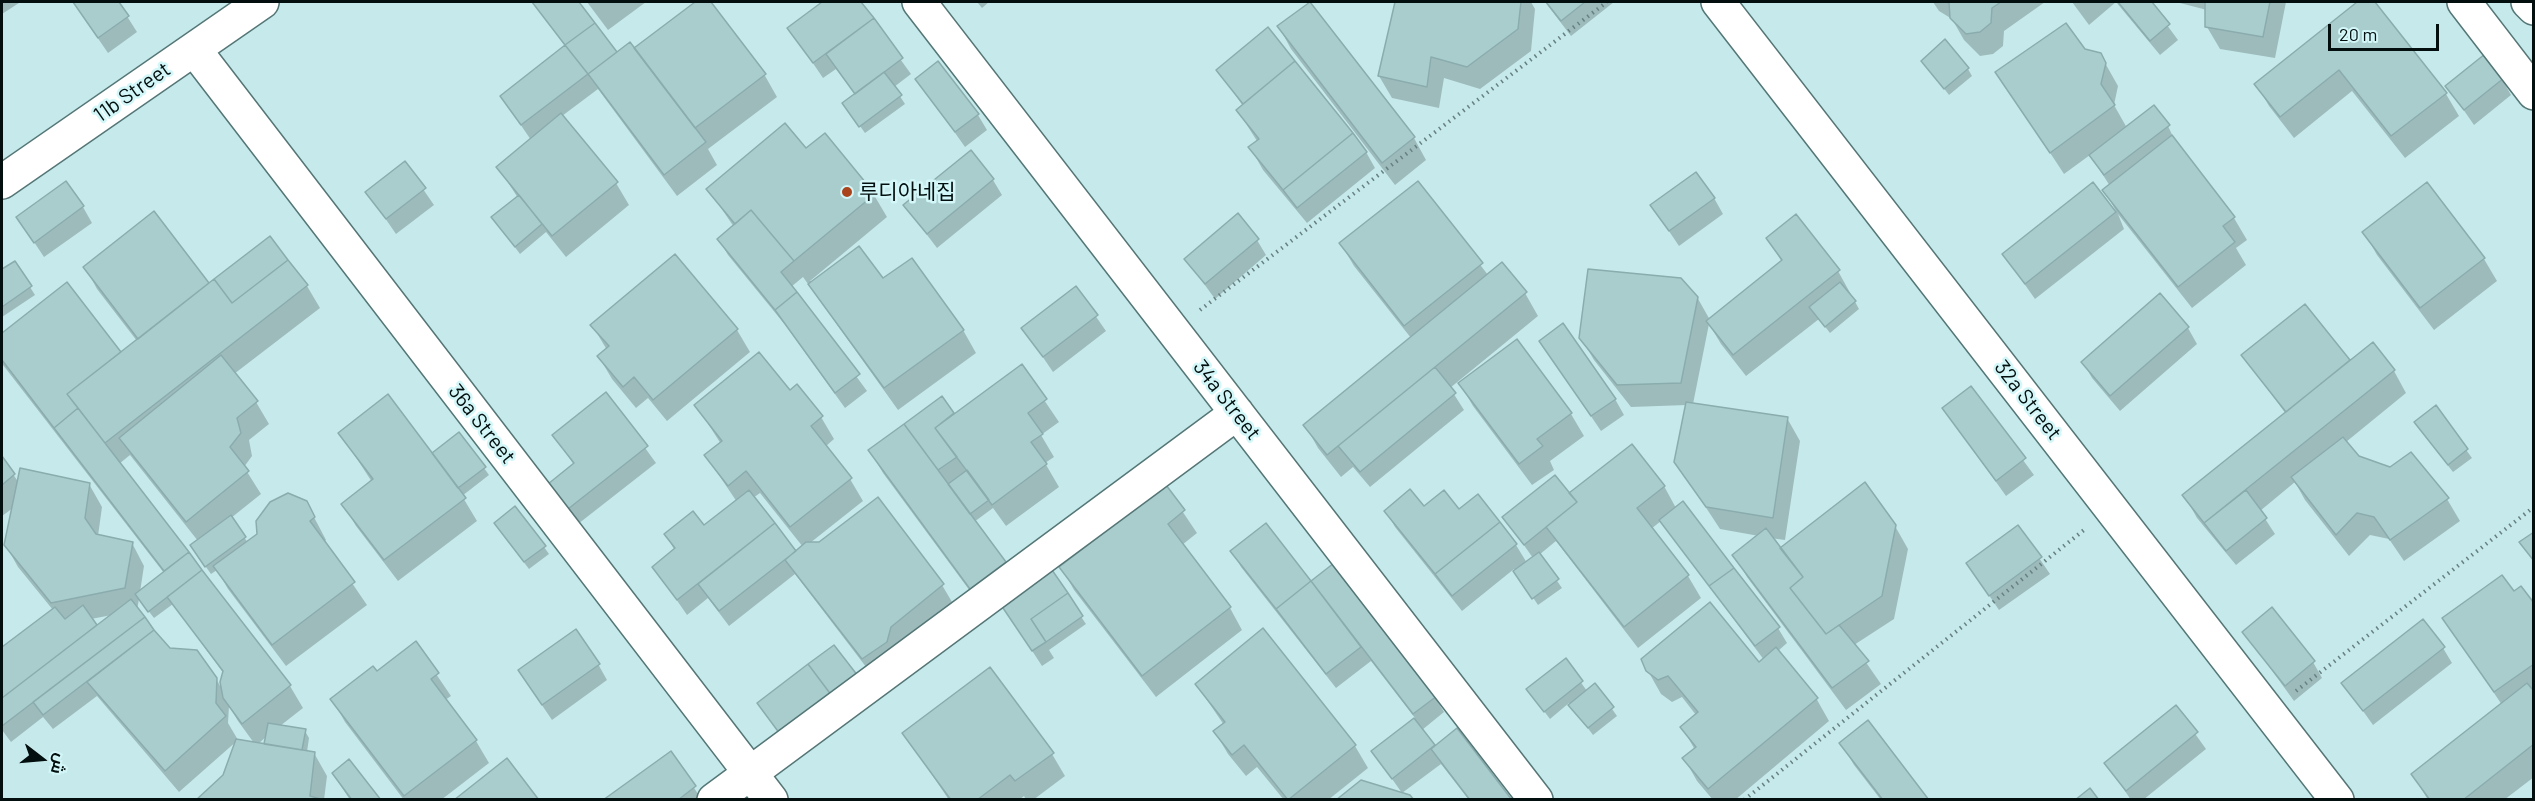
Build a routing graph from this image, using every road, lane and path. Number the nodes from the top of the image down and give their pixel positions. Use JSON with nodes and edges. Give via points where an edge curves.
{"nodes":[{"id":1,"x":262,"y":2,"type":"edge"},
{"id":2,"x":919,"y":2,"type":"edge"},
{"id":3,"x":1607,"y":2,"type":"edge"},
{"id":4,"x":2464,"y":2,"type":"edge"},
{"id":5,"x":2496,"y":2,"type":"edge"},
{"id":6,"x":2528,"y":2,"type":"edge"},
{"id":7,"x":1728,"y":5,"type":"edge"},
{"id":8,"x":2534,"y":8,"type":"edge"},
{"id":9,"x":2496,"y":44,"type":"junction"},
{"id":10,"x":194,"y":49,"type":"junction"},
{"id":11,"x":2534,"y":93,"type":"edge"},
{"id":12,"x":2,"y":182,"type":"edge"},
{"id":13,"x":1174,"y":330,"type":"junction"},
{"id":14,"x":1237,"y":413,"type":"junction"},
{"id":15,"x":2534,"y":507,"type":"edge"},
{"id":16,"x":2112,"y":509,"type":"junction"},
{"id":17,"x":2269,"y":712,"type":"junction"},
{"id":18,"x":750,"y":772,"type":"junction"},
{"id":19,"x":714,"y":800,"type":"edge"},
{"id":20,"x":771,"y":800,"type":"edge"},
{"id":21,"x":1536,"y":800,"type":"edge"},
{"id":22,"x":1744,"y":800,"type":"edge"},
{"id":23,"x":2337,"y":800,"type":"edge"}],
"edges":[{"from":1,"to":10,"type":"street","name":"11b Street"},
{"from":2,"to":13,"type":"street","name":"34a Street"},
{"from":3,"to":13,"type":"path"},
{"from":4,"to":9,"type":"street"},
{"from":5,"to":9,"type":"street"},
{"from":6,"to":8,"type":"street"},
{"from":7,"to":16,"type":"street","name":"32a Street"},
{"from":9,"to":11,"type":"street"},
{"from":10,"to":12,"type":"street","name":"11b Street"},
{"from":10,"to":18,"type":"street","name":"36a Street"},
{"from":13,"to":14,"type":"street","name":"34a Street"},
{"from":14,"to":18,"type":"street"},
{"from":14,"to":21,"type":"street","name":"34a Street"},
{"from":15,"to":17,"type":"path"},
{"from":16,"to":17,"type":"street","name":"32a Street"},
{"from":16,"to":22,"type":"path"},
{"from":17,"to":23,"type":"street","name":"32a Street"},
{"from":18,"to":19,"type":"street"},
{"from":18,"to":20,"type":"street","name":"36a Street"}]}
